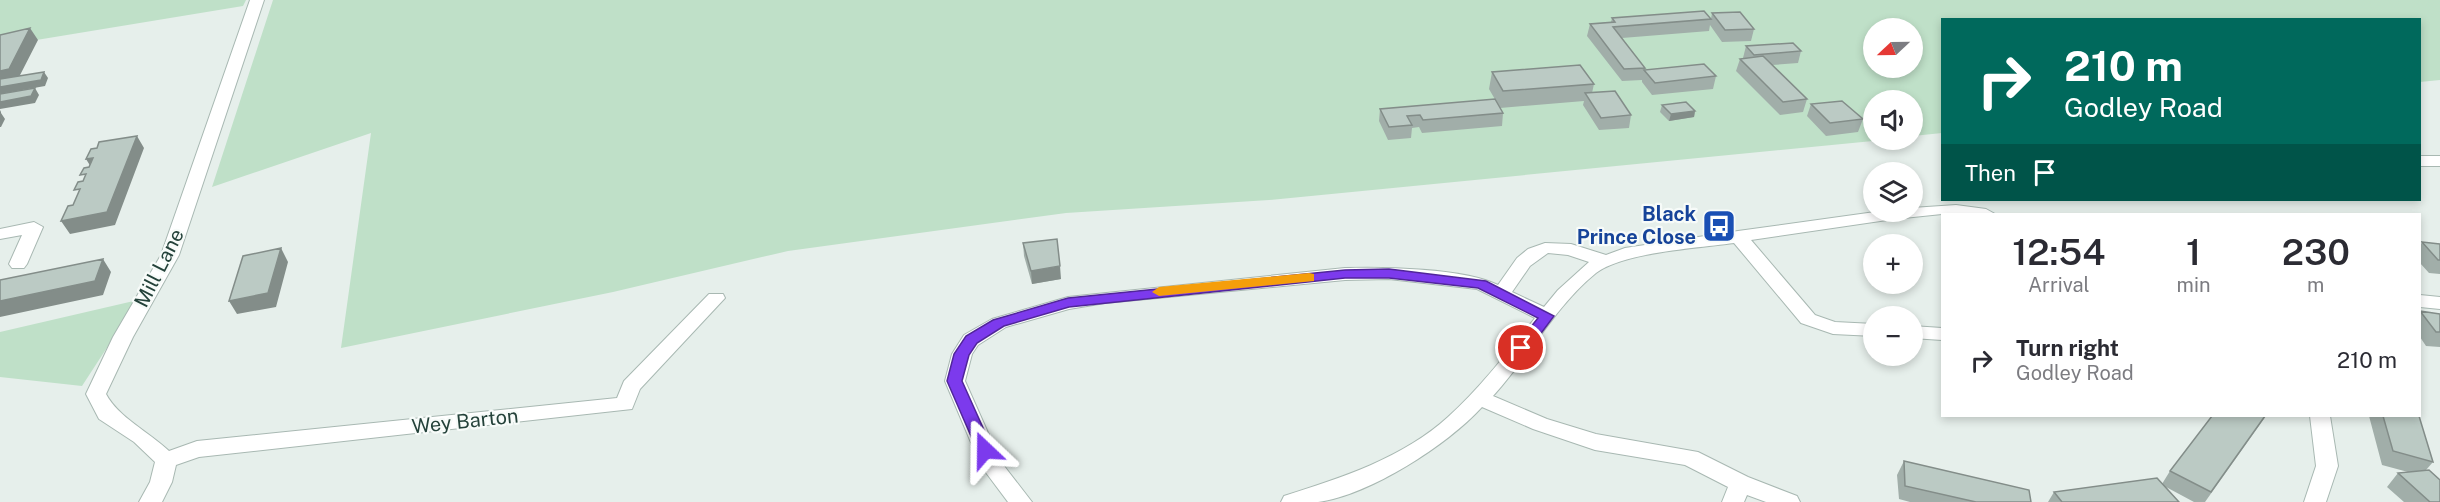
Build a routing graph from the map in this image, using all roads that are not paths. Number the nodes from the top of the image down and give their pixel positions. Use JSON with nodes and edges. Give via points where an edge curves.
{"nodes":[{"id":1,"x":257,"y":0,"type":"edge"},
{"id":2,"x":2421,"y":161,"type":"edge"},
{"id":3,"x":2440,"y":161,"type":"edge"},
{"id":4,"x":1978,"y":213,"type":"edge"},
{"id":5,"x":0,"y":234,"type":"edge"},
{"id":6,"x":1738,"y":236,"type":"junction"},
{"id":7,"x":1606,"y":262,"type":"junction"},
{"id":8,"x":18,"y":264,"type":"dead end"},
{"id":9,"x":1502,"y":293,"type":"junction"},
{"id":10,"x":716,"y":298,"type":"dead end"},
{"id":11,"x":2421,"y":301,"type":"edge"},
{"id":12,"x":2440,"y":303,"type":"edge"},
{"id":13,"x":1547,"y":316,"type":"junction"},
{"id":14,"x":1863,"y":329,"type":"edge"},
{"id":15,"x":1479,"y":398,"type":"junction"},
{"id":16,"x":2320,"y":417,"type":"edge"},
{"id":17,"x":166,"y":460,"type":"junction"},
{"id":18,"x":1736,"y":492,"type":"edge"},
{"id":19,"x":150,"y":502,"type":"edge"},
{"id":20,"x":1022,"y":502,"type":"edge"},
{"id":21,"x":1292,"y":502,"type":"edge"},
{"id":22,"x":1789,"y":502,"type":"edge"},
{"id":23,"x":2315,"y":502,"type":"edge"}],
"edges":[{"from":1,"to":17,"type":"street","name":"Mill Lane","via":[[170,255],[96,394],[106,414],[141,436]]},
{"from":2,"to":3,"type":"street"},
{"from":4,"to":6,"type":"street","via":[[1912,212]]},
{"from":5,"to":8,"type":"street","via":[[34,227]]},
{"from":6,"to":7,"type":"street","via":[[1625,254]]},
{"from":6,"to":14,"type":"street","via":[[1808,319],[1833,328]]},
{"from":7,"to":9,"type":"street","via":[[1574,248],[1555,245],[1535,251],[1513,272]]},
{"from":7,"to":13,"type":"street","via":[[1592,268]]},
{"from":9,"to":13,"type":"street"},
{"from":9,"to":20,"type":"street","via":[[1481,284],[1430,277],[1345,274],[1105,297],[999,323],[971,340],[962,354],[955,381],[992,466]]},
{"from":10,"to":17,"type":"street","name":"Wey Barton","via":[[631,386],[625,404],[197,449]]},
{"from":11,"to":12,"type":"street"},
{"from":13,"to":15,"type":"street"},
{"from":15,"to":18,"type":"street","via":[[1595,442],[1690,458]]},
{"from":15,"to":21,"type":"street","via":[[1454,424],[1406,457],[1346,485]]},
{"from":16,"to":23,"type":"street","via":[[2327,466]]},
{"from":17,"to":19,"type":"street","via":[[165,473]]},
{"from":18,"to":22,"type":"street"}]}
